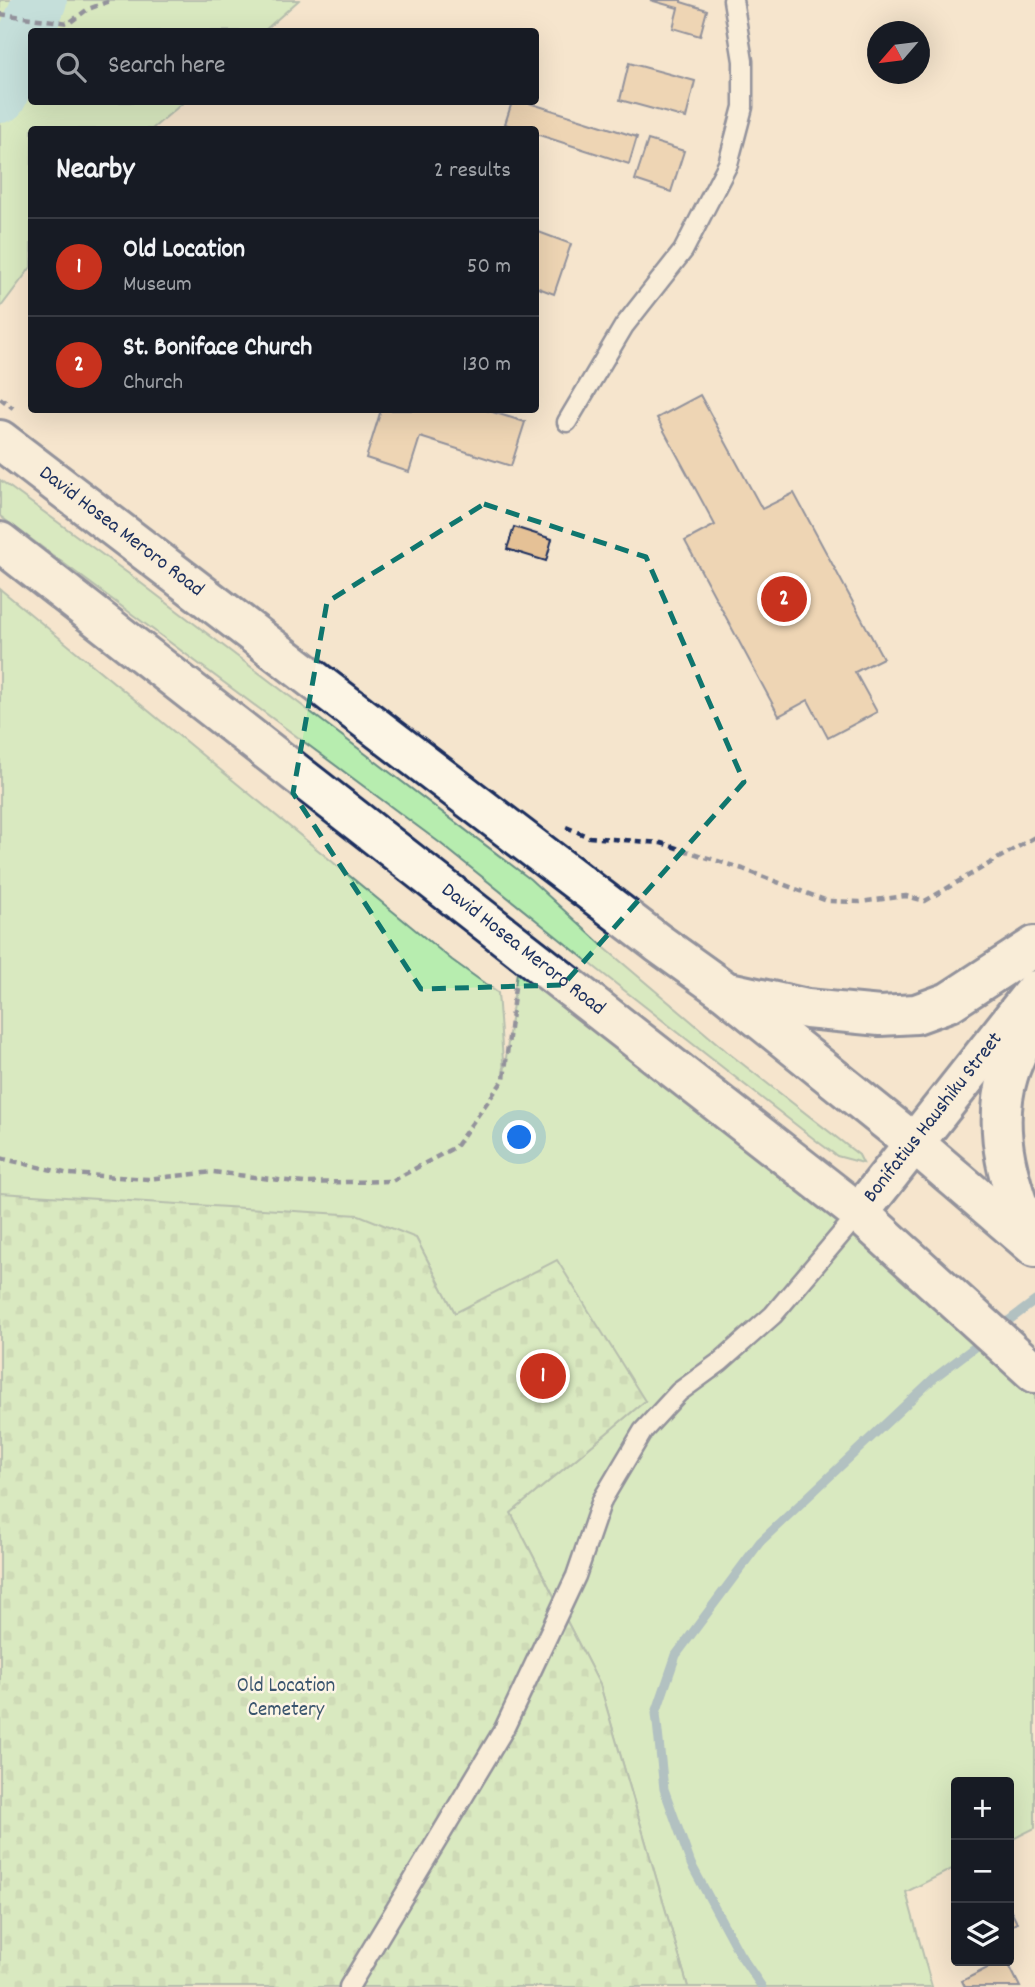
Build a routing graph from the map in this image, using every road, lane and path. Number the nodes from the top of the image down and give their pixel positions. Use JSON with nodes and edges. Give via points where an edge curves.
{"nodes":[{"id":1,"x":113,"y":0,"type":"edge"},
{"id":2,"x":733,"y":0,"type":"edge"},
{"id":3,"x":0,"y":15,"type":"edge"},
{"id":4,"x":567,"y":422,"type":"dead end"},
{"id":5,"x":0,"y":440,"type":"edge"},
{"id":6,"x":0,"y":542,"type":"edge"},
{"id":7,"x":555,"y":822,"type":"dead end"},
{"id":8,"x":1035,"y":837,"type":"edge"},
{"id":9,"x":1035,"y":946,"type":"edge"},
{"id":10,"x":520,"y":948,"type":"junction"},
{"id":11,"x":1035,"y":990,"type":"edge"},
{"id":12,"x":725,"y":991,"type":"junction"},
{"id":13,"x":1035,"y":1016,"type":"edge"},
{"id":14,"x":914,"y":1143,"type":"junction"},
{"id":15,"x":0,"y":1158,"type":"edge"},
{"id":16,"x":859,"y":1213,"type":"junction"},
{"id":17,"x":1034,"y":1246,"type":"edge"},
{"id":18,"x":1035,"y":1373,"type":"edge"},
{"id":19,"x":349,"y":1987,"type":"edge"}],
"edges":[{"from":1,"to":3,"type":"path","via":[[88,9],[69,23]]},
{"from":2,"to":4,"type":"lane","via":[[743,61],[743,107],[728,164],[683,251],[624,326]]},
{"from":5,"to":12,"type":"main road","name":"David Hosea Meroro Road"},
{"from":6,"to":10,"type":"main road","name":"David Hosea Meroro Road"},
{"from":7,"to":8,"type":"path","via":[[589,837],[662,843],[827,901],[906,896],[925,901]]},
{"from":9,"to":12,"type":"main road","via":[[949,1002],[916,1014],[880,1016],[807,1009]]},
{"from":10,"to":15,"type":"path","via":[[504,1079],[455,1147],[392,1181],[304,1183],[213,1172],[148,1179],[69,1174]]},
{"from":10,"to":16,"type":"main road","name":"David Hosea Meroro Road"},
{"from":11,"to":14,"type":"main road","name":"Bonifatius Haushiku Street"},
{"from":12,"to":14,"type":"main road","name":"David Hosea Meroro Road"},
{"from":13,"to":17,"type":"main road","via":[[1008,1076],[1002,1119],[1012,1193]]},
{"from":14,"to":16,"type":"main road","name":"Bonifatius Haushiku Street"},
{"from":14,"to":17,"type":"main road","name":"David Hosea Meroro Road"},
{"from":16,"to":18,"type":"main road","name":"David Hosea Meroro Road"},
{"from":16,"to":19,"type":"lane","via":[[773,1315],[679,1392],[643,1431],[602,1500],[576,1576],[504,1729]]}]}
